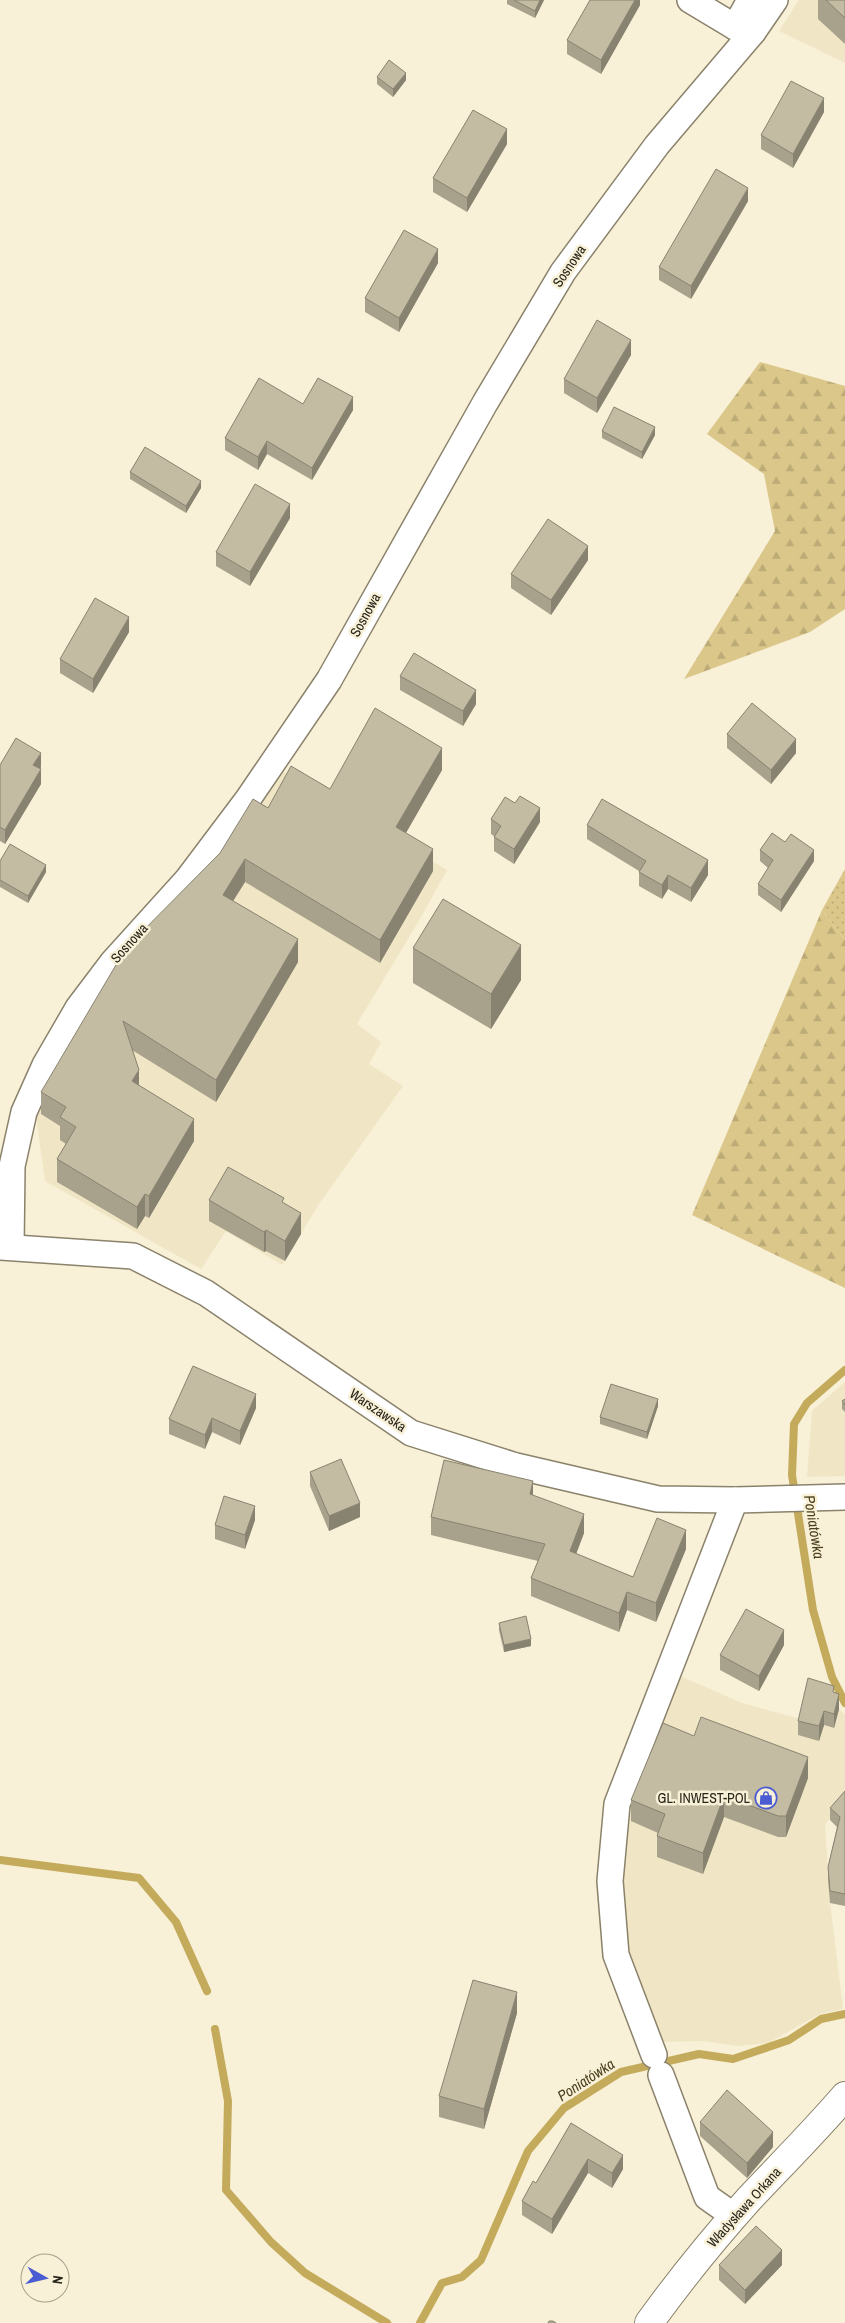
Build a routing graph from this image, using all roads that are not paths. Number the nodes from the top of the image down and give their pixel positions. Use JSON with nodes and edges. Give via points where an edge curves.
{"nodes":[{"id":1,"x":690,"y":0,"type":"edge"},
{"id":2,"x":750,"y":0,"type":"edge"},
{"id":3,"x":775,"y":0,"type":"edge"},
{"id":4,"x":744,"y":29,"type":"junction"},
{"id":5,"x":6,"y":1247,"type":"edge"},
{"id":6,"x":845,"y":1497,"type":"edge"},
{"id":7,"x":735,"y":1500,"type":"junction"},
{"id":8,"x":845,"y":2096,"type":"edge"},
{"id":9,"x":734,"y":2216,"type":"junction"},
{"id":10,"x":649,"y":2323,"type":"edge"}],
"edges":[{"from":1,"to":4,"type":"street"},
{"from":2,"to":4,"type":"street","name":"Sosnowa"},
{"from":3,"to":4,"type":"street","name":"Sosnowa"},
{"from":4,"to":5,"type":"street","name":"Sosnowa","via":[[563,272],[329,680],[248,799],[187,880],[112,963],[78,1008],[45,1065],[24,1112],[12,1166]]},
{"from":5,"to":7,"type":"street","name":"Warszawska","via":[[133,1256],[206,1293],[411,1433],[516,1466],[658,1499]]},
{"from":6,"to":7,"type":"street","name":"Warszawska"},
{"from":7,"to":9,"type":"street","via":[[617,1804],[610,1881],[616,1956],[707,2197]]},
{"from":8,"to":9,"type":"street","name":"Władysława Orkana"},
{"from":9,"to":10,"type":"street","name":"Władysława Orkana"}]}
